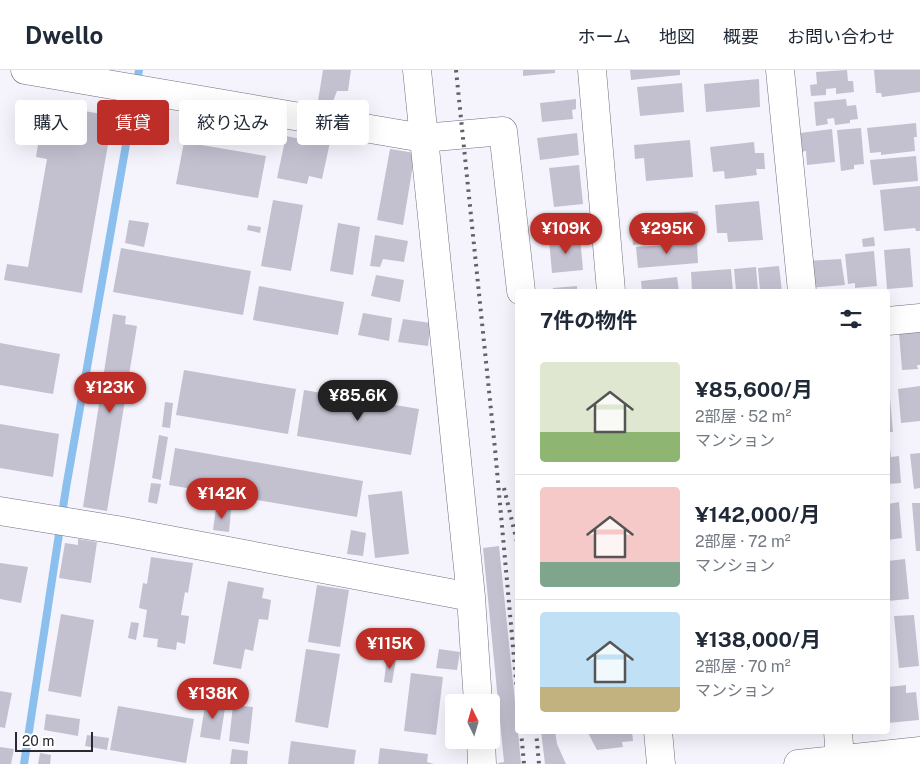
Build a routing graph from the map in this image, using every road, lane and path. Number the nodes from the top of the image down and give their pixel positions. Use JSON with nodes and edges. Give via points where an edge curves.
{"nodes":[{"id":1,"x":26,"y":70,"type":"edge"},
{"id":2,"x":417,"y":70,"type":"edge"},
{"id":3,"x":592,"y":70,"type":"edge"},
{"id":4,"x":780,"y":70,"type":"edge"},
{"id":5,"x":423,"y":138,"type":"junction"},
{"id":6,"x":520,"y":289,"type":"edge"},
{"id":7,"x":611,"y":289,"type":"edge"},
{"id":8,"x":802,"y":289,"type":"edge"},
{"id":9,"x":920,"y":318,"type":"edge"},
{"id":10,"x":890,"y":322,"type":"edge"},
{"id":11,"x":0,"y":511,"type":"edge"},
{"id":12,"x":472,"y":597,"type":"junction"},
{"id":13,"x":478,"y":694,"type":"edge"},
{"id":14,"x":658,"y":734,"type":"edge"},
{"id":15,"x":838,"y":734,"type":"edge"},
{"id":16,"x":481,"y":749,"type":"edge"},
{"id":17,"x":920,"y":751,"type":"edge"},
{"id":18,"x":840,"y":760,"type":"junction"},
{"id":19,"x":482,"y":764,"type":"edge"},
{"id":20,"x":661,"y":764,"type":"edge"},
{"id":21,"x":798,"y":764,"type":"edge"}],
"edges":[{"from":1,"to":5,"type":"street"},
{"from":2,"to":5,"type":"street"},
{"from":3,"to":7,"type":"street"},
{"from":4,"to":8,"type":"street"},
{"from":5,"to":6,"type":"street","via":[[503,131]]},
{"from":5,"to":12,"type":"street"},
{"from":9,"to":10,"type":"street"},
{"from":11,"to":12,"type":"street"},
{"from":12,"to":13,"type":"street"},
{"from":14,"to":20,"type":"street"},
{"from":15,"to":18,"type":"street"},
{"from":16,"to":19,"type":"street"},
{"from":17,"to":18,"type":"street"},
{"from":18,"to":21,"type":"street"}]}
